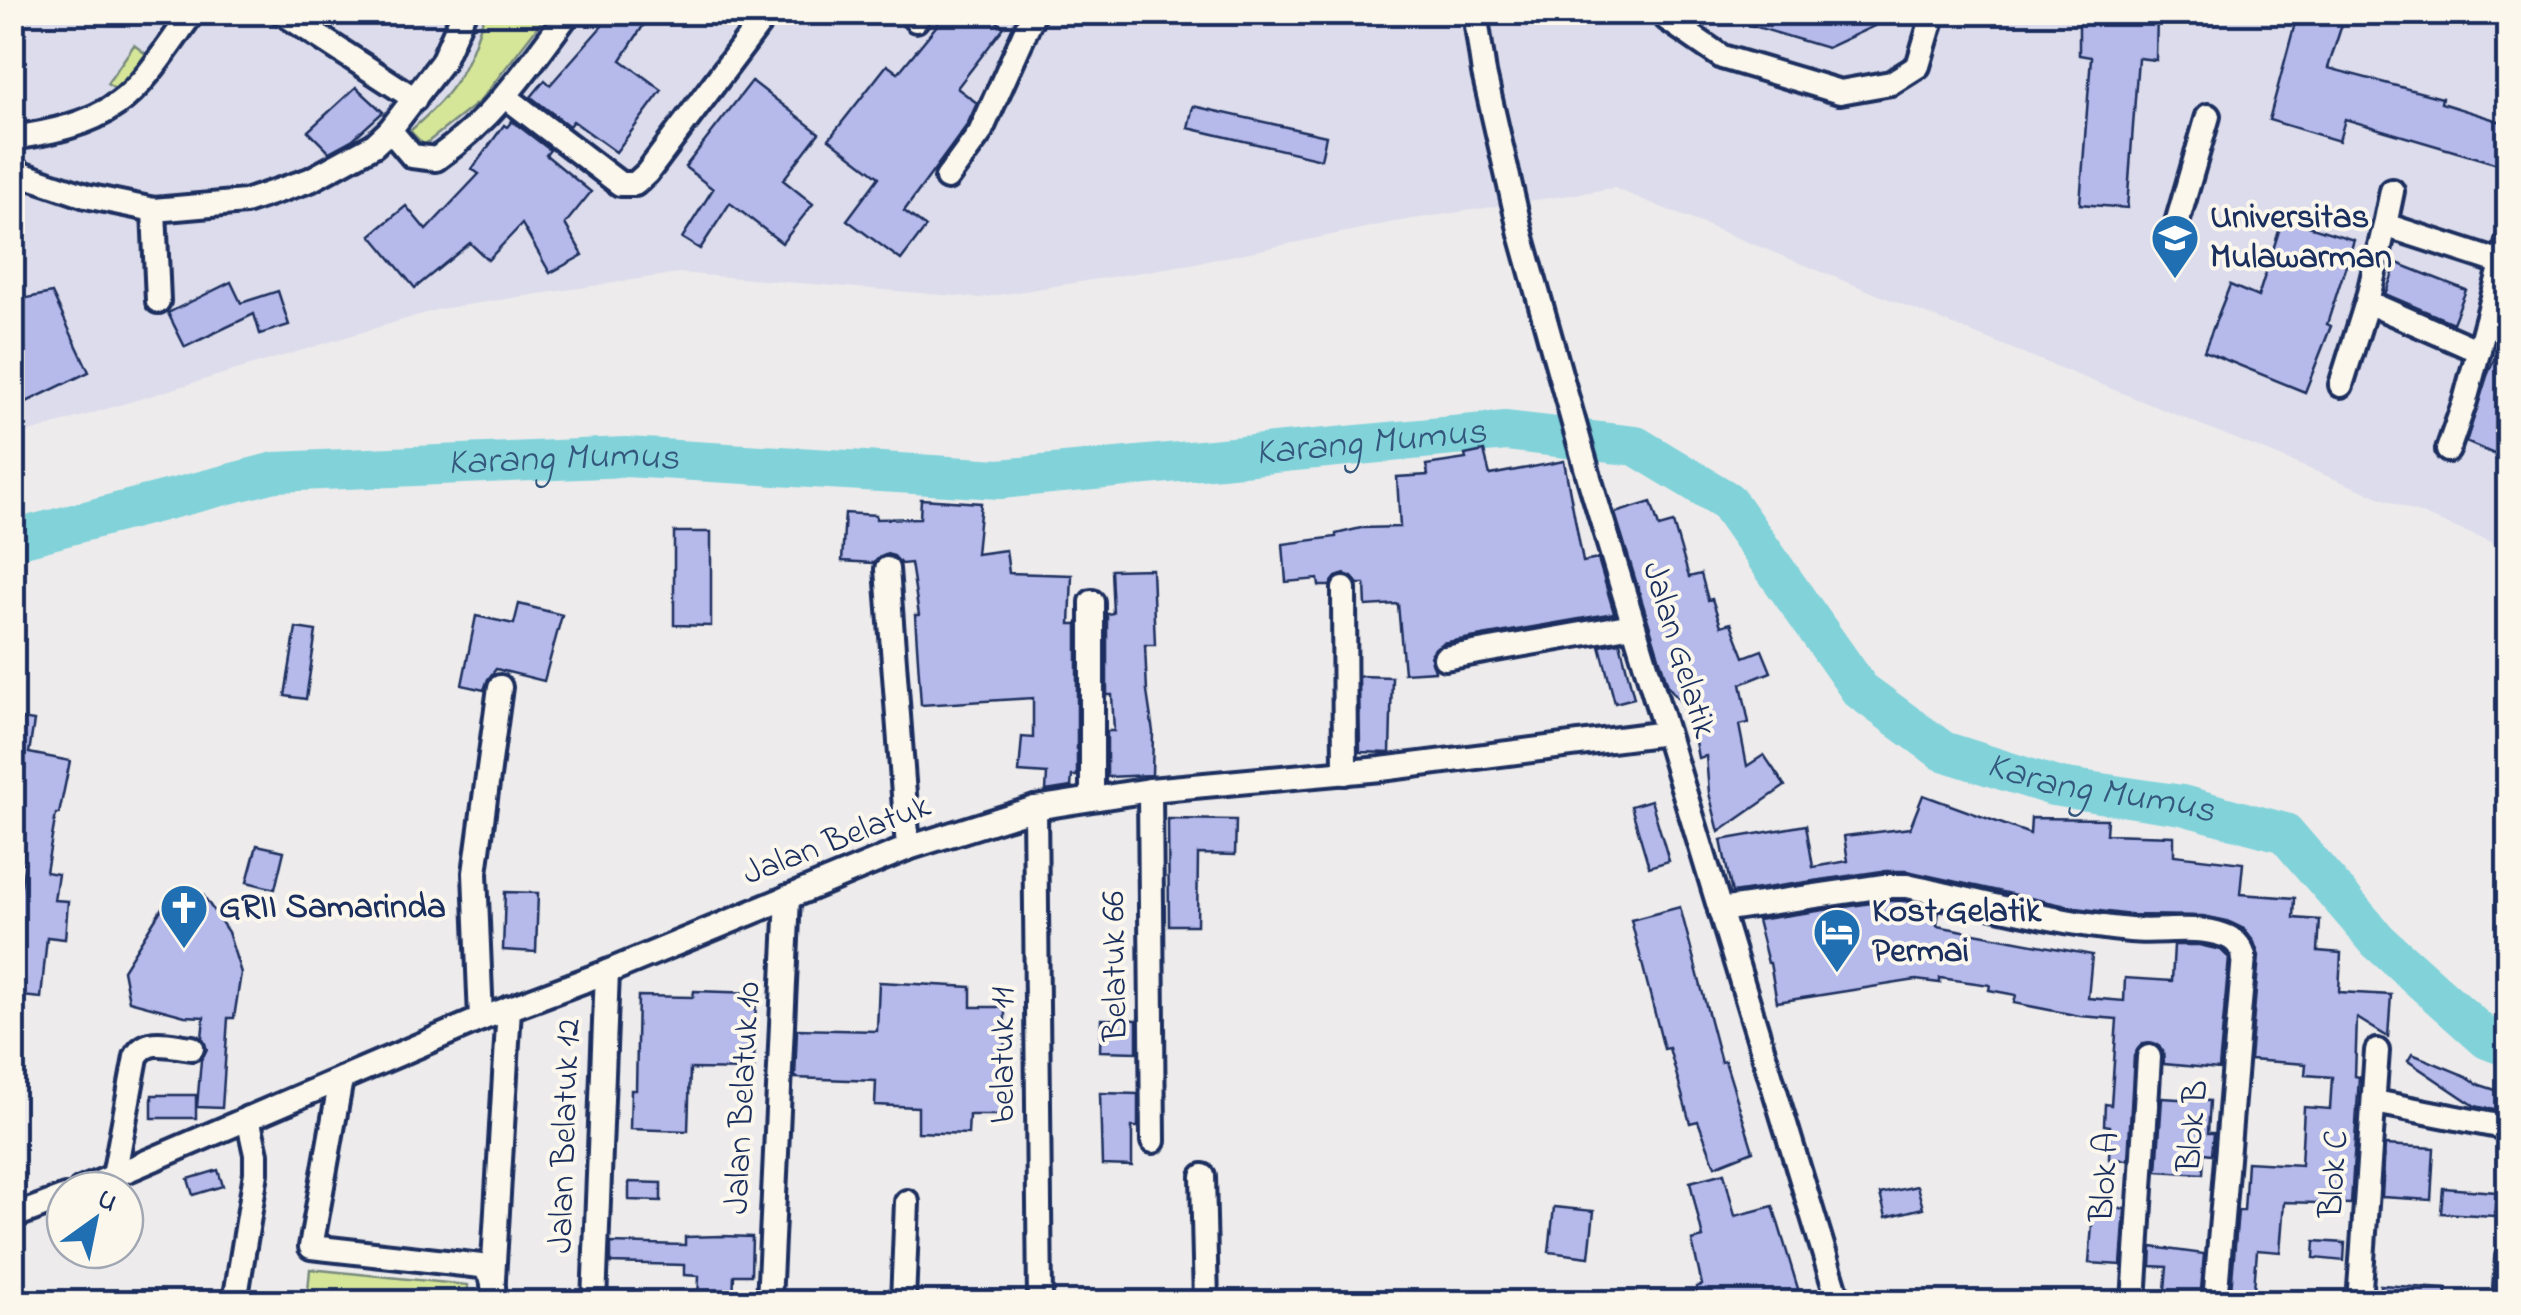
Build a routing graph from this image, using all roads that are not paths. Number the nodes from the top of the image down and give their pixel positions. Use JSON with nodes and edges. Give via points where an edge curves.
{"nodes":[{"id":1,"x":193,"y":12,"type":"edge"},
{"id":2,"x":281,"y":12,"type":"edge"},
{"id":3,"x":464,"y":12,"type":"edge"},
{"id":4,"x":568,"y":12,"type":"edge"},
{"id":5,"x":768,"y":12,"type":"edge"},
{"id":6,"x":1034,"y":12,"type":"edge"},
{"id":7,"x":1474,"y":12,"type":"edge"},
{"id":8,"x":1665,"y":12,"type":"edge"},
{"id":9,"x":1934,"y":12,"type":"edge"},
{"id":10,"x":506,"y":97,"type":"junction"},
{"id":11,"x":415,"y":99,"type":"junction"},
{"id":12,"x":2208,"y":116,"type":"dead end"},
{"id":13,"x":390,"y":130,"type":"junction"},
{"id":14,"x":12,"y":138,"type":"edge"},
{"id":15,"x":12,"y":171,"type":"edge"},
{"id":16,"x":946,"y":178,"type":"dead end"},
{"id":17,"x":2392,"y":190,"type":"dead end"},
{"id":18,"x":154,"y":210,"type":"junction"},
{"id":19,"x":2177,"y":223,"type":"dead end"},
{"id":20,"x":2385,"y":225,"type":"junction"},
{"id":21,"x":2507,"y":257,"type":"edge"},
{"id":22,"x":158,"y":301,"type":"dead end"},
{"id":23,"x":2367,"y":302,"type":"junction"},
{"id":24,"x":2480,"y":351,"type":"junction"},
{"id":25,"x":2340,"y":385,"type":"dead end"},
{"id":26,"x":2448,"y":450,"type":"dead end"},
{"id":27,"x":887,"y":570,"type":"dead end"},
{"id":28,"x":1344,"y":589,"type":"dead end"},
{"id":29,"x":1092,"y":602,"type":"dead end"},
{"id":30,"x":1633,"y":625,"type":"junction"},
{"id":31,"x":1445,"y":658,"type":"dead end"},
{"id":32,"x":500,"y":688,"type":"dead end"},
{"id":33,"x":1666,"y":733,"type":"junction"},
{"id":34,"x":1345,"y":772,"type":"junction"},
{"id":35,"x":1150,"y":790,"type":"junction"},
{"id":36,"x":1092,"y":798,"type":"junction"},
{"id":37,"x":1036,"y":808,"type":"junction"},
{"id":38,"x":908,"y":848,"type":"junction"},
{"id":39,"x":788,"y":897,"type":"junction"},
{"id":40,"x":1720,"y":910,"type":"junction"},
{"id":41,"x":607,"y":972,"type":"junction"},
{"id":42,"x":509,"y":1008,"type":"junction"},
{"id":43,"x":481,"y":1019,"type":"junction"},
{"id":44,"x":192,"y":1048,"type":"dead end"},
{"id":45,"x":2377,"y":1051,"type":"dead end"},
{"id":46,"x":2149,"y":1057,"type":"dead end"},
{"id":47,"x":341,"y":1079,"type":"junction"},
{"id":48,"x":2376,"y":1102,"type":"junction"},
{"id":49,"x":248,"y":1118,"type":"junction"},
{"id":50,"x":2508,"y":1128,"type":"edge"},
{"id":51,"x":1153,"y":1141,"type":"dead end"},
{"id":52,"x":115,"y":1170,"type":"edge"},
{"id":53,"x":128,"y":1170,"type":"edge"},
{"id":54,"x":1203,"y":1176,"type":"dead end"},
{"id":55,"x":907,"y":1202,"type":"dead end"},
{"id":56,"x":45,"y":1205,"type":"edge"},
{"id":57,"x":12,"y":1217,"type":"edge"},
{"id":58,"x":2508,"y":1257,"type":"edge"},
{"id":59,"x":493,"y":1291,"type":"edge"},
{"id":60,"x":235,"y":1302,"type":"edge"},
{"id":61,"x":594,"y":1302,"type":"edge"},
{"id":62,"x":770,"y":1302,"type":"edge"},
{"id":63,"x":902,"y":1302,"type":"edge"},
{"id":64,"x":1040,"y":1302,"type":"edge"},
{"id":65,"x":1206,"y":1302,"type":"edge"},
{"id":66,"x":1839,"y":1302,"type":"edge"},
{"id":67,"x":2134,"y":1302,"type":"edge"},
{"id":68,"x":2215,"y":1302,"type":"edge"},
{"id":69,"x":2359,"y":1302,"type":"edge"},
{"id":70,"x":2505,"y":1302,"type":"edge"}],
"edges":[{"from":1,"to":14,"type":"street","via":[[118,104],[80,122]]},
{"from":2,"to":11,"type":"street"},
{"from":3,"to":11,"type":"street","via":[[442,62]]},
{"from":4,"to":10,"type":"street"},
{"from":5,"to":10,"type":"street","via":[[635,184],[620,184]]},
{"from":6,"to":16,"type":"street","via":[[980,133]]},
{"from":7,"to":30,"type":"street","name":"Jalan Gelatik","via":[[1516,216]]},
{"from":8,"to":9,"type":"street","via":[[1722,57],[1840,92],[1891,83],[1918,66]]},
{"from":10,"to":13,"type":"street","via":[[436,159],[412,156]]},
{"from":11,"to":13,"type":"street"},
{"from":12,"to":19,"type":"street"},
{"from":13,"to":18,"type":"street","via":[[310,180],[244,202]]},
{"from":15,"to":18,"type":"street"},
{"from":17,"to":20,"type":"street"},
{"from":18,"to":22,"type":"street"},
{"from":20,"to":21,"type":"street"},
{"from":20,"to":23,"type":"street"},
{"from":21,"to":24,"type":"street"},
{"from":23,"to":24,"type":"street"},
{"from":23,"to":25,"type":"street"},
{"from":24,"to":26,"type":"street"},
{"from":27,"to":38,"type":"street"},
{"from":28,"to":34,"type":"street"},
{"from":29,"to":36,"type":"street"},
{"from":30,"to":31,"type":"street"},
{"from":30,"to":33,"type":"street","name":"Jalan Gelatik"},
{"from":32,"to":43,"type":"street","via":[[474,873]]},
{"from":33,"to":34,"type":"street","name":"Jalan Belatuk"},
{"from":33,"to":40,"type":"street","name":"Jalan Gelatik"},
{"from":34,"to":35,"type":"street","name":"Jalan Belatuk"},
{"from":35,"to":36,"type":"street","name":"Jalan Belatuk"},
{"from":35,"to":51,"type":"street","name":"Belatuk 66"},
{"from":36,"to":37,"type":"street","name":"Jalan Belatuk"},
{"from":37,"to":38,"type":"street","name":"Jalan Belatuk"},
{"from":37,"to":64,"type":"street","name":"belatuk 11"},
{"from":38,"to":39,"type":"street","name":"Jalan Belatuk"},
{"from":39,"to":41,"type":"street","name":"Jalan Belatuk"},
{"from":39,"to":62,"type":"street","name":"Jalan Belatuk 10"},
{"from":40,"to":66,"type":"street","name":"Jalan Gelatik"},
{"from":40,"to":68,"type":"street","name":"Blok B","via":[[1907,886],[2059,920],[2222,934],[2240,946]]},
{"from":41,"to":42,"type":"street","name":"Jalan Belatuk"},
{"from":41,"to":61,"type":"street","name":"Jalan Belatuk 12"},
{"from":42,"to":43,"type":"street","name":"Jalan Belatuk"},
{"from":42,"to":59,"type":"street"},
{"from":43,"to":47,"type":"street","name":"Jalan Belatuk"},
{"from":44,"to":52,"type":"street","via":[[142,1047]]},
{"from":45,"to":48,"type":"street","name":"Blok C"},
{"from":46,"to":67,"type":"street","name":"Blok A"},
{"from":47,"to":49,"type":"street","name":"Jalan Belatuk"},
{"from":47,"to":59,"type":"street","via":[[311,1247],[481,1266],[489,1271]]},
{"from":48,"to":50,"type":"street"},
{"from":48,"to":69,"type":"street","name":"Blok C"},
{"from":49,"to":53,"type":"street","name":"Jalan Belatuk"},
{"from":49,"to":60,"type":"street","via":[[256,1173]]},
{"from":54,"to":65,"type":"street"},
{"from":55,"to":63,"type":"street"},
{"from":56,"to":57,"type":"street"},
{"from":58,"to":70,"type":"street"}]}
